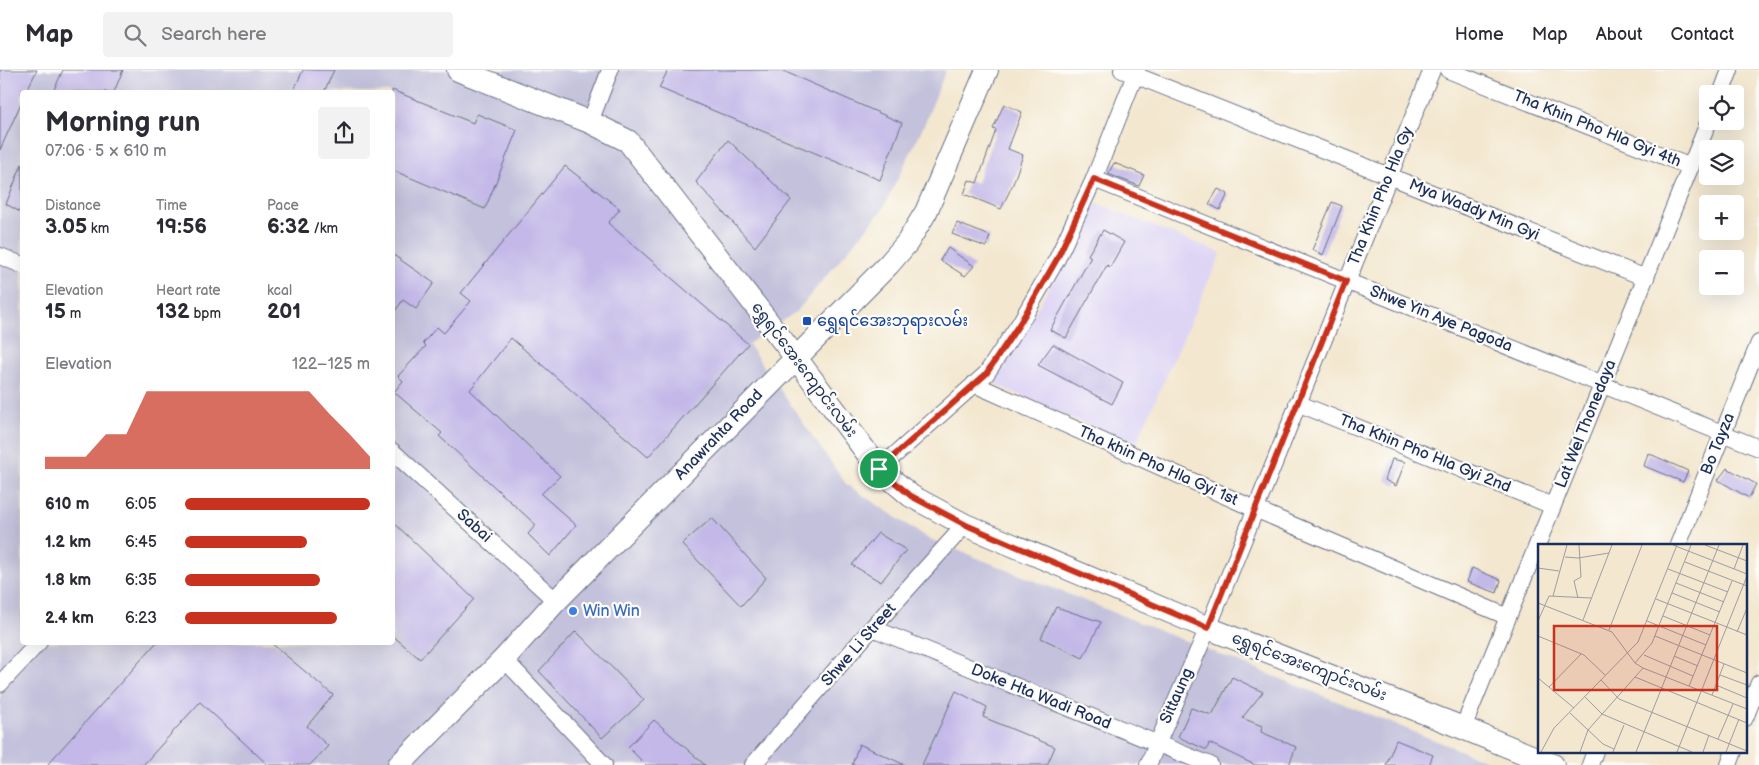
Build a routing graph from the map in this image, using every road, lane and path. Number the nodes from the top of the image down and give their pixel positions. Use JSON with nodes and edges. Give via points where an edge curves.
{"nodes":[{"id":1,"x":458,"y":70,"type":"edge"},
{"id":2,"x":610,"y":70,"type":"edge"},
{"id":3,"x":987,"y":70,"type":"edge"},
{"id":4,"x":1432,"y":70,"type":"edge"},
{"id":5,"x":1448,"y":70,"type":"edge"},
{"id":6,"x":1730,"y":70,"type":"edge"},
{"id":7,"x":1132,"y":72,"type":"edge"},
{"id":8,"x":1724,"y":85,"type":"edge"},
{"id":9,"x":590,"y":122,"type":"junction"},
{"id":10,"x":1706,"y":130,"type":"edge"},
{"id":11,"x":1691,"y":166,"type":"junction"},
{"id":12,"x":1389,"y":176,"type":"junction"},
{"id":13,"x":1094,"y":179,"type":"junction"},
{"id":14,"x":0,"y":256,"type":"edge"},
{"id":15,"x":20,"y":264,"type":"edge"},
{"id":16,"x":1646,"y":278,"type":"junction"},
{"id":17,"x":1346,"y":281,"type":"junction"},
{"id":18,"x":1759,"y":344,"type":"edge"},
{"id":19,"x":796,"y":358,"type":"junction"},
{"id":20,"x":974,"y":384,"type":"junction"},
{"id":21,"x":1602,"y":385,"type":"junction"},
{"id":22,"x":1298,"y":403,"type":"junction"},
{"id":23,"x":1723,"y":434,"type":"junction"},
{"id":24,"x":1759,"y":448,"type":"edge"},
{"id":25,"x":395,"y":454,"type":"edge"},
{"id":26,"x":879,"y":469,"type":"junction"},
{"id":27,"x":1553,"y":506,"type":"junction"},
{"id":28,"x":1255,"y":509,"type":"junction"},
{"id":29,"x":966,"y":525,"type":"junction"},
{"id":30,"x":1678,"y":544,"type":"edge"},
{"id":31,"x":556,"y":600,"type":"junction"},
{"id":32,"x":1508,"y":617,"type":"junction"},
{"id":33,"x":872,"y":628,"type":"junction"},
{"id":34,"x":1208,"y":628,"type":"junction"},
{"id":35,"x":36,"y":645,"type":"edge"},
{"id":36,"x":504,"y":659,"type":"junction"},
{"id":37,"x":1759,"y":683,"type":"edge"},
{"id":38,"x":0,"y":684,"type":"edge"},
{"id":39,"x":1751,"y":713,"type":"edge"},
{"id":40,"x":1463,"y":728,"type":"junction"},
{"id":41,"x":1156,"y":743,"type":"junction"},
{"id":42,"x":1595,"y":752,"type":"edge"},
{"id":43,"x":1734,"y":752,"type":"edge"},
{"id":44,"x":399,"y":765,"type":"edge"},
{"id":45,"x":604,"y":765,"type":"edge"},
{"id":46,"x":753,"y":765,"type":"edge"},
{"id":47,"x":1148,"y":765,"type":"edge"},
{"id":48,"x":1210,"y":765,"type":"edge"},
{"id":49,"x":1553,"y":765,"type":"edge"},
{"id":50,"x":1590,"y":765,"type":"edge"},
{"id":51,"x":1729,"y":765,"type":"edge"}],
"edges":[{"from":1,"to":9,"type":"street","name":"ရွှေရင်အေးကျောင်းလမ်း"},
{"from":2,"to":9,"type":"street"},
{"from":3,"to":19,"type":"street","name":"Anawrahta Road","via":[[926,212],[907,243]]},
{"from":4,"to":12,"type":"street","name":"Tha Khin Pho Hla Gy"},
{"from":5,"to":11,"type":"street","name":"Tha Khin Pho Hla Gyi 4th"},
{"from":6,"to":8,"type":"street"},
{"from":7,"to":12,"type":"street","name":"Mya Waddy Min Gyi"},
{"from":7,"to":13,"type":"street","name":"Mya Waddy Min Gyi"},
{"from":9,"to":19,"type":"street","name":"ရွှေရင်အေးကျောင်းလမ်း","via":[[628,141]]},
{"from":10,"to":11,"type":"street","name":"Lat Wel Thonedaya"},
{"from":11,"to":16,"type":"street","name":"Lat Wel Thonedaya"},
{"from":12,"to":16,"type":"street","name":"Mya Waddy Min Gyi"},
{"from":12,"to":17,"type":"street","name":"Tha Khin Pho Hla Gy"},
{"from":13,"to":17,"type":"street","name":"Shwe Yin Aye Pagoda"},
{"from":13,"to":20,"type":"street","name":"Mya Waddy Min Gyi","via":[[1057,259],[1020,323],[986,374]]},
{"from":14,"to":15,"type":"street"},
{"from":16,"to":21,"type":"street","name":"Lat Wel Thonedaya"},
{"from":17,"to":21,"type":"street","name":"Shwe Yin Aye Pagoda"},
{"from":17,"to":22,"type":"street","name":"Tha Khin Pho Hla Gy"},
{"from":18,"to":23,"type":"street","name":"Bo Tayza"},
{"from":19,"to":26,"type":"street","name":"ရွှေရင်အေးကျောင်းလမ်း"},
{"from":19,"to":31,"type":"street","name":"Anawrahta Road"},
{"from":20,"to":26,"type":"street","name":"Mya Waddy Min Gyi"},
{"from":20,"to":28,"type":"street","name":"Tha khin Pho Hla Gyi 1st"},
{"from":21,"to":23,"type":"street","name":"Shwe Yin Aye Pagoda"},
{"from":21,"to":27,"type":"street","name":"Lat Wel Thonedaya"},
{"from":22,"to":27,"type":"street","name":"Tha Khin Pho Hla Gyi 2nd"},
{"from":22,"to":28,"type":"street","name":"Tha Khin Pho Hla Gy"},
{"from":23,"to":24,"type":"street","name":"Shwe Yin Aye Pagoda"},
{"from":23,"to":30,"type":"street","name":"Bo Tayza"},
{"from":25,"to":31,"type":"street","name":"Sabai"},
{"from":26,"to":29,"type":"street","name":"ရွှေရင်အေးကျောင်းလမ်း","via":[[911,496]]},
{"from":27,"to":32,"type":"street","name":"Lat Wel Thonedaya"},
{"from":28,"to":32,"type":"street","name":"Tha khin Pho Hla Gyi 1st"},
{"from":28,"to":34,"type":"street","name":"Tha Khin Pho Hla Gy"},
{"from":29,"to":33,"type":"street","name":"Shwe Li Street"},
{"from":29,"to":34,"type":"street","name":"ရွှေရင်အေးကျောင်းလမ်း"},
{"from":31,"to":36,"type":"street","name":"Anawrahta Road"},
{"from":32,"to":40,"type":"street","name":"Lat Wel Thonedaya"},
{"from":33,"to":41,"type":"street","name":"Doke Hta Wadi Road"},
{"from":33,"to":46,"type":"street","name":"Shwe Li Street"},
{"from":34,"to":40,"type":"street","name":"ရွှေရင်အေးကျောင်းလမ်း"},
{"from":34,"to":41,"type":"street","name":"Sittaung"},
{"from":35,"to":38,"type":"street"},
{"from":36,"to":44,"type":"street","name":"Anawrahta Road"},
{"from":36,"to":45,"type":"street"},
{"from":37,"to":39,"type":"street"},
{"from":40,"to":49,"type":"street","name":"ရွှေရင်အေးကျောင်းလမ်း"},
{"from":41,"to":47,"type":"street","name":"Sittaung"},
{"from":41,"to":48,"type":"street","name":"Doke Hta Wadi Road"},
{"from":42,"to":50,"type":"street"},
{"from":43,"to":51,"type":"street"}]}
